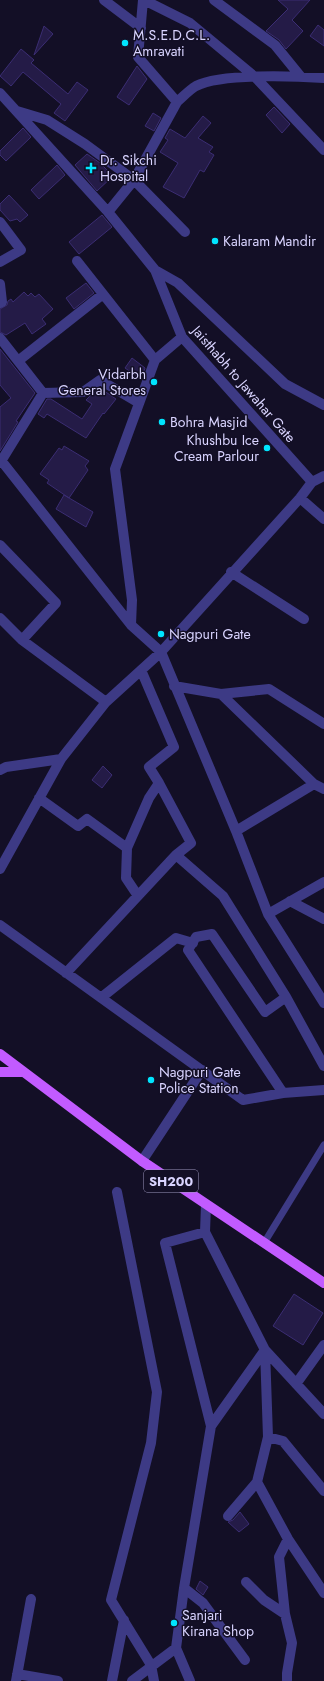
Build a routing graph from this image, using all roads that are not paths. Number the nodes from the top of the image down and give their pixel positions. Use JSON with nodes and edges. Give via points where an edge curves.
{"nodes":[{"id":1,"x":104,"y":0,"type":"edge"},
{"id":2,"x":144,"y":0,"type":"edge"},
{"id":3,"x":214,"y":0,"type":"edge"},
{"id":4,"x":141,"y":28,"type":"junction"},
{"id":5,"x":301,"y":76,"type":"junction"},
{"id":6,"x":255,"y":77,"type":"junction"},
{"id":7,"x":324,"y":78,"type":"edge"},
{"id":8,"x":0,"y":93,"type":"edge"},
{"id":9,"x":177,"y":102,"type":"junction"},
{"id":10,"x":16,"y":111,"type":"junction"},
{"id":11,"x":324,"y":150,"type":"edge"},
{"id":12,"x":134,"y":180,"type":"junction"},
{"id":13,"x":108,"y":212,"type":"junction"},
{"id":14,"x":0,"y":222,"type":"edge"},
{"id":15,"x":185,"y":232,"type":"dead end"},
{"id":16,"x":77,"y":261,"type":"dead end"},
{"id":17,"x":0,"y":262,"type":"edge"},
{"id":18,"x":155,"y":270,"type":"junction"},
{"id":19,"x":0,"y":284,"type":"edge"},
{"id":20,"x":103,"y":294,"type":"junction"},
{"id":21,"x":0,"y":303,"type":"edge"},
{"id":22,"x":182,"y":337,"type":"junction"},
{"id":23,"x":0,"y":338,"type":"edge"},
{"id":24,"x":18,"y":360,"type":"junction"},
{"id":25,"x":154,"y":360,"type":"junction"},
{"id":26,"x":43,"y":393,"type":"junction"},
{"id":27,"x":139,"y":403,"type":"junction"},
{"id":28,"x":324,"y":405,"type":"edge"},
{"id":29,"x":0,"y":461,"type":"edge"},
{"id":30,"x":324,"y":476,"type":"edge"},
{"id":31,"x":312,"y":482,"type":"junction"},
{"id":32,"x":300,"y":498,"type":"junction"},
{"id":33,"x":324,"y":519,"type":"edge"},
{"id":34,"x":0,"y":545,"type":"edge"},
{"id":35,"x":231,"y":572,"type":"junction"},
{"id":36,"x":0,"y":618,"type":"edge"},
{"id":37,"x":304,"y":619,"type":"dead end"},
{"id":38,"x":131,"y":625,"type":"junction"},
{"id":39,"x":22,"y":640,"type":"junction"},
{"id":40,"x":161,"y":652,"type":"junction"},
{"id":41,"x":141,"y":670,"type":"junction"},
{"id":42,"x":174,"y":686,"type":"junction"},
{"id":43,"x":221,"y":694,"type":"junction"},
{"id":44,"x":106,"y":702,"type":"junction"},
{"id":45,"x":324,"y":724,"type":"edge"},
{"id":46,"x":61,"y":759,"type":"junction"},
{"id":47,"x":2,"y":765,"type":"edge"},
{"id":48,"x":159,"y":783,"type":"junction"},
{"id":49,"x":314,"y":784,"type":"junction"},
{"id":50,"x":324,"y":788,"type":"edge"},
{"id":51,"x":39,"y":798,"type":"junction"},
{"id":52,"x":236,"y":831,"type":"junction"},
{"id":53,"x":127,"y":848,"type":"junction"},
{"id":54,"x":176,"y":855,"type":"junction"},
{"id":55,"x":0,"y":869,"type":"edge"},
{"id":56,"x":324,"y":882,"type":"edge"},
{"id":57,"x":138,"y":896,"type":"junction"},
{"id":58,"x":290,"y":901,"type":"junction"},
{"id":59,"x":268,"y":914,"type":"junction"},
{"id":60,"x":324,"y":919,"type":"edge"},
{"id":61,"x":0,"y":925,"type":"edge"},
{"id":62,"x":193,"y":942,"type":"junction"},
{"id":63,"x":66,"y":973,"type":"junction"},
{"id":64,"x":102,"y":997,"type":"junction"},
{"id":65,"x":286,"y":997,"type":"junction"},
{"id":66,"x":324,"y":1003,"type":"edge"},
{"id":67,"x":0,"y":1054,"type":"edge"},
{"id":68,"x":324,"y":1066,"type":"edge"},
{"id":69,"x":202,"y":1070,"type":"junction"},
{"id":70,"x":0,"y":1072,"type":"edge"},
{"id":71,"x":23,"y":1072,"type":"junction"},
{"id":72,"x":324,"y":1090,"type":"edge"},
{"id":73,"x":283,"y":1093,"type":"junction"},
{"id":74,"x":324,"y":1145,"type":"edge"},
{"id":75,"x":142,"y":1161,"type":"junction"},
{"id":76,"x":117,"y":1192,"type":"dead end"},
{"id":77,"x":206,"y":1205,"type":"junction"},
{"id":78,"x":204,"y":1232,"type":"junction"},
{"id":79,"x":264,"y":1243,"type":"junction"},
{"id":80,"x":324,"y":1283,"type":"edge"},
{"id":81,"x":324,"y":1345,"type":"edge"},
{"id":82,"x":265,"y":1350,"type":"junction"},
{"id":83,"x":296,"y":1384,"type":"junction"},
{"id":84,"x":324,"y":1414,"type":"edge"},
{"id":85,"x":211,"y":1426,"type":"junction"},
{"id":86,"x":268,"y":1437,"type":"junction"},
{"id":87,"x":257,"y":1482,"type":"junction"},
{"id":88,"x":324,"y":1491,"type":"edge"},
{"id":89,"x":228,"y":1516,"type":"dead end"},
{"id":90,"x":288,"y":1539,"type":"junction"},
{"id":91,"x":246,"y":1582,"type":"dead end"},
{"id":92,"x":184,"y":1588,"type":"junction"},
{"id":93,"x":324,"y":1593,"type":"edge"},
{"id":94,"x":31,"y":1599,"type":"dead end"},
{"id":95,"x":285,"y":1614,"type":"junction"},
{"id":96,"x":124,"y":1620,"type":"junction"},
{"id":97,"x":176,"y":1648,"type":"junction"},
{"id":98,"x":245,"y":1660,"type":"dead end"},
{"id":99,"x":151,"y":1665,"type":"junction"},
{"id":100,"x":17,"y":1677,"type":"edge"},
{"id":101,"x":58,"y":1681,"type":"edge"},
{"id":102,"x":112,"y":1681,"type":"edge"},
{"id":103,"x":132,"y":1681,"type":"edge"},
{"id":104,"x":154,"y":1681,"type":"edge"},
{"id":105,"x":190,"y":1681,"type":"edge"},
{"id":106,"x":287,"y":1681,"type":"edge"}],
"edges":[{"from":1,"to":4,"type":"street"},
{"from":2,"to":4,"type":"street"},
{"from":2,"to":6,"type":"street","via":[[190,23]]},
{"from":3,"to":5,"type":"street","via":[[275,45]]},
{"from":4,"to":9,"type":"street","via":[[138,58]]},
{"from":5,"to":6,"type":"street"},
{"from":5,"to":7,"type":"street"},
{"from":6,"to":9,"type":"street","via":[[222,79],[196,86]]},
{"from":6,"to":11,"type":"street"},
{"from":8,"to":10,"type":"street","name":"Jaisthabh to Jawahar Gate"},
{"from":9,"to":12,"type":"street"},
{"from":10,"to":12,"type":"street","via":[[47,120]]},
{"from":10,"to":13,"type":"street","name":"Jaisthabh to Jawahar Gate"},
{"from":12,"to":13,"type":"street"},
{"from":12,"to":15,"type":"street"},
{"from":13,"to":18,"type":"street","name":"Jaisthabh to Jawahar Gate"},
{"from":14,"to":17,"type":"street","via":[[21,250]]},
{"from":16,"to":20,"type":"street"},
{"from":18,"to":22,"type":"street","name":"Jaisthabh to Jawahar Gate"},
{"from":18,"to":28,"type":"street","via":[[178,283],[285,384]]},
{"from":19,"to":21,"type":"street"},
{"from":20,"to":24,"type":"street"},
{"from":20,"to":25,"type":"street"},
{"from":22,"to":25,"type":"street"},
{"from":22,"to":31,"type":"street","name":"Jaisthabh to Jawahar Gate"},
{"from":23,"to":24,"type":"street"},
{"from":24,"to":26,"type":"street"},
{"from":25,"to":27,"type":"street"},
{"from":26,"to":27,"type":"street","via":[[82,392],[100,380]]},
{"from":26,"to":29,"type":"street"},
{"from":27,"to":38,"type":"street","via":[[115,469],[132,600]]},
{"from":29,"to":38,"type":"street"},
{"from":30,"to":31,"type":"street"},
{"from":31,"to":32,"type":"street"},
{"from":32,"to":33,"type":"street"},
{"from":32,"to":35,"type":"street"},
{"from":34,"to":39,"type":"street","via":[[56,603]]},
{"from":35,"to":37,"type":"street"},
{"from":35,"to":40,"type":"street"},
{"from":36,"to":39,"type":"street"},
{"from":38,"to":40,"type":"street"},
{"from":39,"to":44,"type":"street"},
{"from":40,"to":41,"type":"street"},
{"from":40,"to":42,"type":"street"},
{"from":41,"to":44,"type":"street"},
{"from":41,"to":48,"type":"street","via":[[174,747],[150,767]]},
{"from":42,"to":43,"type":"street"},
{"from":42,"to":52,"type":"street"},
{"from":43,"to":45,"type":"street","via":[[268,689]]},
{"from":43,"to":49,"type":"street"},
{"from":44,"to":46,"type":"street"},
{"from":46,"to":47,"type":"street"},
{"from":46,"to":51,"type":"street"},
{"from":48,"to":53,"type":"street","via":[[148,798]]},
{"from":48,"to":54,"type":"street","via":[[191,842]]},
{"from":49,"to":50,"type":"street"},
{"from":49,"to":52,"type":"street"},
{"from":51,"to":53,"type":"street","via":[[78,826],[87,819]]},
{"from":51,"to":55,"type":"street"},
{"from":52,"to":59,"type":"street"},
{"from":53,"to":57,"type":"street","via":[[126,878]]},
{"from":54,"to":57,"type":"street"},
{"from":54,"to":65,"type":"street","via":[[223,896]]},
{"from":56,"to":58,"type":"street"},
{"from":57,"to":63,"type":"street"},
{"from":58,"to":59,"type":"street"},
{"from":58,"to":60,"type":"street"},
{"from":59,"to":66,"type":"street"},
{"from":61,"to":63,"type":"street"},
{"from":62,"to":64,"type":"street","via":[[176,938]]},
{"from":62,"to":65,"type":"street","via":[[196,937],[212,934],[265,1012]]},
{"from":62,"to":73,"type":"street","via":[[188,950]]},
{"from":63,"to":64,"type":"street"},
{"from":64,"to":69,"type":"street"},
{"from":65,"to":68,"type":"street"},
{"from":67,"to":71,"type":"main road","number":"SH200"},
{"from":69,"to":73,"type":"street","via":[[243,1100]]},
{"from":69,"to":75,"type":"street"},
{"from":70,"to":71,"type":"main road"},
{"from":71,"to":75,"type":"main road","number":"SH200"},
{"from":72,"to":73,"type":"street"},
{"from":74,"to":79,"type":"lane"},
{"from":75,"to":77,"type":"main road","number":"SH200"},
{"from":76,"to":96,"type":"street","via":[[157,1392],[151,1443],[111,1600]]},
{"from":77,"to":78,"type":"street"},
{"from":77,"to":79,"type":"main road","number":"SH200"},
{"from":78,"to":82,"type":"street"},
{"from":78,"to":85,"type":"street","via":[[165,1243]]},
{"from":79,"to":80,"type":"main road","number":"SH200"},
{"from":81,"to":83,"type":"street"},
{"from":82,"to":83,"type":"street"},
{"from":82,"to":85,"type":"street"},
{"from":82,"to":86,"type":"street"},
{"from":83,"to":84,"type":"street"},
{"from":85,"to":92,"type":"street"},
{"from":86,"to":87,"type":"street"},
{"from":86,"to":88,"type":"street","via":[[283,1441]]},
{"from":87,"to":89,"type":"street"},
{"from":87,"to":90,"type":"street"},
{"from":90,"to":93,"type":"street"},
{"from":90,"to":95,"type":"street","via":[[279,1558]]},
{"from":91,"to":95,"type":"street","via":[[264,1600]]},
{"from":92,"to":97,"type":"street"},
{"from":92,"to":98,"type":"street","via":[[202,1603]]},
{"from":94,"to":100,"type":"street"},
{"from":95,"to":106,"type":"street","via":[[292,1643]]},
{"from":96,"to":99,"type":"street"},
{"from":96,"to":102,"type":"street"},
{"from":97,"to":99,"type":"street"},
{"from":97,"to":105,"type":"street"},
{"from":99,"to":103,"type":"street"},
{"from":99,"to":104,"type":"street"},
{"from":100,"to":101,"type":"street"}]}
